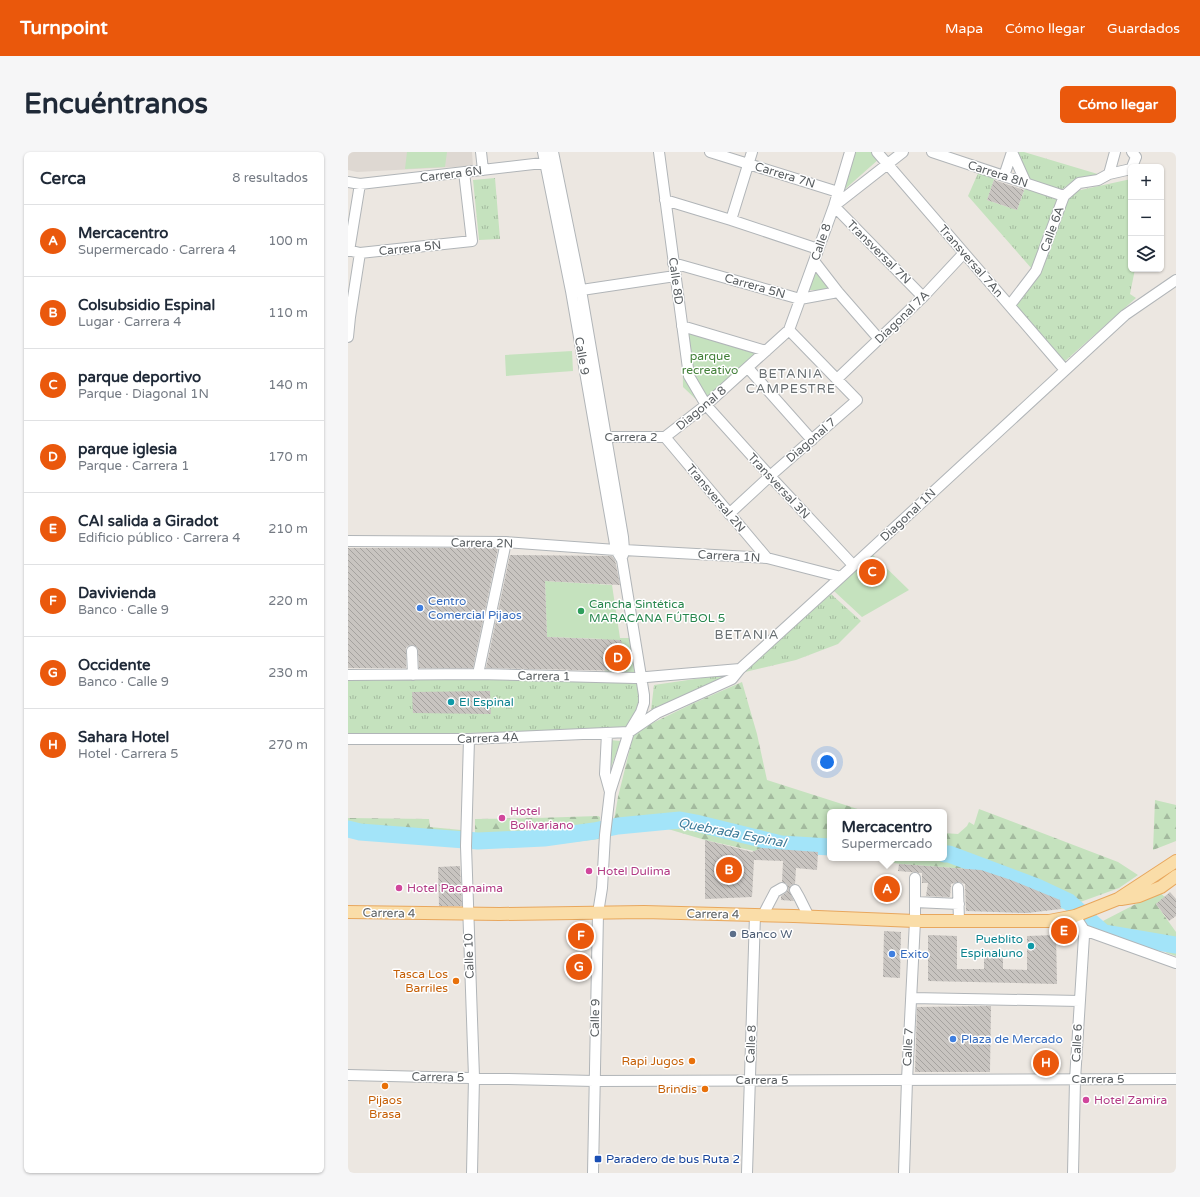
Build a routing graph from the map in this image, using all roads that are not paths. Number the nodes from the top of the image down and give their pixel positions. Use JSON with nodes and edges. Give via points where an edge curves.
{"nodes":[{"id":1,"x":482,"y":152,"type":"edge"},
{"id":2,"x":543,"y":152,"type":"edge"},
{"id":3,"x":659,"y":152,"type":"edge"},
{"id":4,"x":710,"y":152,"type":"edge"},
{"id":5,"x":752,"y":152,"type":"edge"},
{"id":6,"x":850,"y":152,"type":"edge"},
{"id":7,"x":877,"y":152,"type":"edge"},
{"id":8,"x":903,"y":152,"type":"edge"},
{"id":9,"x":932,"y":152,"type":"edge"},
{"id":10,"x":1012,"y":152,"type":"edge"},
{"id":11,"x":1115,"y":152,"type":"edge"},
{"id":12,"x":1132,"y":152,"type":"edge"},
{"id":13,"x":551,"y":158,"type":"edge"},
{"id":14,"x":749,"y":164,"type":"junction"},
{"id":15,"x":887,"y":164,"type":"junction"},
{"id":16,"x":1133,"y":164,"type":"edge"},
{"id":17,"x":1128,"y":169,"type":"edge"},
{"id":18,"x":483,"y":170,"type":"junction"},
{"id":19,"x":464,"y":172,"type":"junction"},
{"id":20,"x":1109,"y":174,"type":"junction"},
{"id":21,"x":1004,"y":176,"type":"junction"},
{"id":22,"x":348,"y":182,"type":"edge"},
{"id":23,"x":1026,"y":183,"type":"junction"},
{"id":24,"x":360,"y":184,"type":"junction"},
{"id":25,"x":838,"y":192,"type":"junction"},
{"id":26,"x":1064,"y":196,"type":"junction"},
{"id":27,"x":665,"y":200,"type":"junction"},
{"id":28,"x":834,"y":206,"type":"junction"},
{"id":29,"x":731,"y":220,"type":"junction"},
{"id":30,"x":818,"y":249,"type":"junction"},
{"id":31,"x":349,"y":251,"type":"edge"},
{"id":32,"x":360,"y":253,"type":"junction"},
{"id":33,"x":964,"y":253,"type":"junction"},
{"id":34,"x":814,"y":261,"type":"junction"},
{"id":35,"x":673,"y":263,"type":"junction"},
{"id":36,"x":675,"y":276,"type":"junction"},
{"id":37,"x":1176,"y":280,"type":"edge"},
{"id":38,"x":581,"y":290,"type":"junction"},
{"id":39,"x":571,"y":291,"type":"junction"},
{"id":40,"x":838,"y":292,"type":"junction"},
{"id":41,"x":924,"y":297,"type":"junction"},
{"id":42,"x":800,"y":299,"type":"junction"},
{"id":43,"x":1010,"y":305,"type":"junction"},
{"id":44,"x":349,"y":317,"type":"edge"},
{"id":45,"x":682,"y":326,"type":"junction"},
{"id":46,"x":789,"y":330,"type":"junction"},
{"id":47,"x":348,"y":337,"type":"edge"},
{"id":48,"x":879,"y":339,"type":"junction"},
{"id":49,"x":766,"y":350,"type":"junction"},
{"id":50,"x":748,"y":368,"type":"junction"},
{"id":51,"x":1065,"y":370,"type":"junction"},
{"id":52,"x":837,"y":379,"type":"junction"},
{"id":53,"x":706,"y":405,"type":"junction"},
{"id":54,"x":602,"y":437,"type":"junction"},
{"id":55,"x":665,"y":437,"type":"junction"},
{"id":56,"x":812,"y":440,"type":"junction"},
{"id":57,"x":770,"y":476,"type":"junction"},
{"id":58,"x":729,"y":514,"type":"junction"},
{"id":59,"x":348,"y":541,"type":"edge"},
{"id":60,"x":506,"y":542,"type":"junction"},
{"id":61,"x":620,"y":553,"type":"junction"},
{"id":62,"x":767,"y":558,"type":"junction"},
{"id":63,"x":853,"y":565,"type":"junction"},
{"id":64,"x":841,"y":577,"type":"junction"},
{"id":65,"x":412,"y":652,"type":"dead end"},
{"id":66,"x":740,"y":669,"type":"junction"},
{"id":67,"x":478,"y":674,"type":"junction"},
{"id":68,"x":348,"y":675,"type":"edge"},
{"id":69,"x":413,"y":675,"type":"junction"},
{"id":70,"x":642,"y":677,"type":"junction"},
{"id":71,"x":629,"y":732,"type":"junction"},
{"id":72,"x":607,"y":733,"type":"junction"},
{"id":73,"x":348,"y":739,"type":"edge"},
{"id":74,"x":468,"y":739,"type":"junction"},
{"id":75,"x":610,"y":792,"type":"junction"},
{"id":76,"x":1176,"y":860,"type":"edge"},
{"id":77,"x":1176,"y":876,"type":"edge"},
{"id":78,"x":915,"y":878,"type":"dead end"},
{"id":79,"x":782,"y":888,"type":"dead end"},
{"id":80,"x":958,"y":888,"type":"dead end"},
{"id":81,"x":795,"y":890,"type":"dead end"},
{"id":82,"x":1118,"y":899,"type":"junction"},
{"id":83,"x":915,"y":902,"type":"junction"},
{"id":84,"x":958,"y":904,"type":"junction"},
{"id":85,"x":348,"y":912,"type":"edge"},
{"id":86,"x":598,"y":912,"type":"junction"},
{"id":87,"x":468,"y":914,"type":"junction"},
{"id":88,"x":759,"y":915,"type":"junction"},
{"id":89,"x":1076,"y":916,"type":"junction"},
{"id":90,"x":809,"y":917,"type":"junction"},
{"id":91,"x":915,"y":921,"type":"junction"},
{"id":92,"x":959,"y":922,"type":"junction"},
{"id":93,"x":1084,"y":930,"type":"junction"},
{"id":94,"x":1176,"y":963,"type":"edge"},
{"id":95,"x":911,"y":998,"type":"junction"},
{"id":96,"x":1080,"y":1001,"type":"junction"},
{"id":97,"x":348,"y":1075,"type":"edge"},
{"id":98,"x":474,"y":1077,"type":"junction"},
{"id":99,"x":1176,"y":1079,"type":"edge"},
{"id":100,"x":750,"y":1080,"type":"junction"},
{"id":101,"x":907,"y":1080,"type":"junction"},
{"id":102,"x":1076,"y":1080,"type":"junction"},
{"id":103,"x":594,"y":1081,"type":"junction"},
{"id":104,"x":472,"y":1173,"type":"edge"},
{"id":105,"x":593,"y":1173,"type":"edge"},
{"id":106,"x":747,"y":1173,"type":"edge"},
{"id":107,"x":904,"y":1173,"type":"edge"},
{"id":108,"x":1073,"y":1173,"type":"edge"}],
"edges":[{"from":1,"to":18,"type":"street"},
{"from":2,"to":13,"type":"street","name":"Calle 9"},
{"from":3,"to":27,"type":"street","name":"Calle 8D"},
{"from":4,"to":14,"type":"street","name":"Carrera 7N"},
{"from":5,"to":14,"type":"street"},
{"from":6,"to":25,"type":"street","name":"Calle 8"},
{"from":7,"to":15,"type":"street","name":"Transversal 7An"},
{"from":8,"to":15,"type":"street"},
{"from":9,"to":21,"type":"street","name":"Carrera 8N"},
{"from":10,"to":21,"type":"street"},
{"from":10,"to":23,"type":"street"},
{"from":11,"to":20,"type":"street"},
{"from":12,"to":16,"type":"street","via":[[1136,157]]},
{"from":13,"to":18,"type":"street","name":"Carrera 6N"},
{"from":13,"to":38,"type":"street","name":"Calle 9"},
{"from":13,"to":39,"type":"street","name":"Calle 9"},
{"from":14,"to":25,"type":"street","name":"Carrera 7N"},
{"from":14,"to":29,"type":"street"},
{"from":15,"to":28,"type":"street"},
{"from":15,"to":33,"type":"street","name":"Transversal 7An"},
{"from":17,"to":20,"type":"street"},
{"from":18,"to":19,"type":"street","name":"Carrera 6N"},
{"from":19,"to":24,"type":"street","name":"Carrera 6N"},
{"from":19,"to":32,"type":"street","name":"Carrera 5N","via":[[472,241]]},
{"from":20,"to":26,"type":"street","name":"Calle 6A","via":[[1098,180],[1079,183]]},
{"from":21,"to":23,"type":"street","name":"Carrera 8N"},
{"from":22,"to":24,"type":"street","name":"Carrera 6N"},
{"from":23,"to":26,"type":"street","name":"Carrera 8N"},
{"from":24,"to":31,"type":"street"},
{"from":25,"to":28,"type":"street","name":"Calle 8"},
{"from":26,"to":43,"type":"street","name":"Calle 6A","via":[[1036,271]]},
{"from":27,"to":29,"type":"street"},
{"from":27,"to":35,"type":"street","name":"Calle 8D"},
{"from":28,"to":30,"type":"street","name":"Calle 8"},
{"from":28,"to":41,"type":"street","name":"Transversal 7N"},
{"from":29,"to":30,"type":"street"},
{"from":30,"to":34,"type":"street","name":"Calle 8"},
{"from":31,"to":32,"type":"street","name":"Carrera 5N"},
{"from":32,"to":44,"type":"street"},
{"from":33,"to":41,"type":"street","name":"Diagonal 7A"},
{"from":33,"to":43,"type":"street","name":"Transversal 7An"},
{"from":34,"to":40,"type":"street"},
{"from":34,"to":42,"type":"street","name":"Calle 8"},
{"from":35,"to":36,"type":"street","name":"Calle 8D"},
{"from":35,"to":42,"type":"street","name":"Carrera 5N"},
{"from":36,"to":38,"type":"street"},
{"from":36,"to":45,"type":"street","name":"Calle 8D"},
{"from":37,"to":51,"type":"street","name":"Diagonal 1N","via":[[1126,315]]},
{"from":38,"to":39,"type":"street"},
{"from":38,"to":54,"type":"street","name":"Calle 9"},
{"from":39,"to":54,"type":"street","name":"Calle 9"},
{"from":40,"to":42,"type":"street","name":"Carrera 5N"},
{"from":40,"to":48,"type":"street"},
{"from":41,"to":48,"type":"street","name":"Diagonal 7A"},
{"from":42,"to":46,"type":"street","name":"Calle 8"},
{"from":43,"to":51,"type":"street","name":"Transversal 7An"},
{"from":44,"to":47,"type":"street"},
{"from":45,"to":49,"type":"street"},
{"from":45,"to":53,"type":"street","name":"Calle 8D","via":[[689,376]]},
{"from":46,"to":49,"type":"street","name":"Diagonal 8"},
{"from":46,"to":52,"type":"street"},
{"from":48,"to":52,"type":"street","name":"Diagonal 7A"},
{"from":49,"to":50,"type":"street","name":"Diagonal 8"},
{"from":50,"to":53,"type":"street","name":"Diagonal 8"},
{"from":50,"to":56,"type":"street"},
{"from":51,"to":63,"type":"street","name":"Diagonal 1N"},
{"from":52,"to":56,"type":"street","name":"Diagonal 7","via":[[857,400]]},
{"from":53,"to":55,"type":"street","name":"Diagonal 8"},
{"from":53,"to":57,"type":"street","name":"Transversal 3N"},
{"from":54,"to":55,"type":"street","name":"Carrera 2"},
{"from":54,"to":61,"type":"street","name":"Calle 9"},
{"from":55,"to":58,"type":"street","name":"Transversal 2N"},
{"from":56,"to":57,"type":"street","name":"Diagonal 7"},
{"from":57,"to":58,"type":"street","name":"Diagonal 7"},
{"from":57,"to":63,"type":"street","name":"Transversal 3N"},
{"from":58,"to":62,"type":"street","name":"Transversal 2N"},
{"from":59,"to":60,"type":"street","name":"Carrera 2N"},
{"from":60,"to":61,"type":"street","name":"Carrera 2N"},
{"from":60,"to":67,"type":"street"},
{"from":61,"to":62,"type":"street","name":"Carrera 1N"},
{"from":61,"to":70,"type":"street","name":"Calle 9"},
{"from":62,"to":64,"type":"street","name":"Carrera 1N"},
{"from":63,"to":64,"type":"street","name":"Diagonal 1N"},
{"from":64,"to":66,"type":"street","name":"Diagonal 1N"},
{"from":65,"to":69,"type":"street"},
{"from":66,"to":70,"type":"street","name":"Carrera 1"},
{"from":66,"to":71,"type":"street","name":"Diagonal 1N","via":[[732,679],[657,713]]},
{"from":67,"to":69,"type":"street","name":"Carrera 1"},
{"from":67,"to":70,"type":"street","name":"Carrera 1"},
{"from":68,"to":69,"type":"street","name":"Carrera 1"},
{"from":70,"to":71,"type":"street","name":"Calle 9","via":[[644,703]]},
{"from":71,"to":72,"type":"street","name":"Carrera 4A"},
{"from":71,"to":75,"type":"street","name":"Calle 9"},
{"from":72,"to":74,"type":"street","name":"Carrera 4A"},
{"from":72,"to":75,"type":"street","name":"Calle 9","via":[[605,774]]},
{"from":73,"to":74,"type":"street","name":"Carrera 4A"},
{"from":74,"to":87,"type":"street","name":"Calle 10"},
{"from":75,"to":86,"type":"street","name":"Calle 9"},
{"from":76,"to":82,"type":"main road"},
{"from":77,"to":82,"type":"main road","via":[[1161,887],[1140,896]]},
{"from":78,"to":83,"type":"street","name":"Calle 7"},
{"from":79,"to":88,"type":"street"},
{"from":80,"to":84,"type":"street"},
{"from":81,"to":90,"type":"street"},
{"from":82,"to":89,"type":"main road","name":"Carrera 4"},
{"from":83,"to":84,"type":"street"},
{"from":83,"to":91,"type":"street","name":"Calle 7"},
{"from":84,"to":92,"type":"street"},
{"from":85,"to":87,"type":"main road","name":"Carrera 4"},
{"from":86,"to":87,"type":"main road","name":"Carrera 4"},
{"from":86,"to":88,"type":"main road","name":"Carrera 4"},
{"from":86,"to":103,"type":"street","name":"Calle 9"},
{"from":87,"to":98,"type":"street","name":"Calle 10"},
{"from":88,"to":90,"type":"main road","name":"Carrera 4"},
{"from":88,"to":100,"type":"street","name":"Calle 8"},
{"from":89,"to":92,"type":"main road","name":"Carrera 4","via":[[1036,922]]},
{"from":89,"to":93,"type":"street"},
{"from":90,"to":91,"type":"main road","name":"Carrera 4"},
{"from":91,"to":92,"type":"main road","name":"Carrera 4"},
{"from":91,"to":95,"type":"street","name":"Calle 7"},
{"from":93,"to":94,"type":"street"},
{"from":93,"to":96,"type":"street","name":"Calle 6"},
{"from":95,"to":96,"type":"street"},
{"from":95,"to":101,"type":"street","name":"Calle 7"},
{"from":96,"to":102,"type":"street","name":"Calle 6"},
{"from":97,"to":98,"type":"street","name":"Carrera 5"},
{"from":98,"to":103,"type":"street","name":"Carrera 5"},
{"from":98,"to":104,"type":"street","name":"Calle 10"},
{"from":99,"to":102,"type":"street","name":"Carrera 5"},
{"from":100,"to":101,"type":"street","name":"Carrera 5"},
{"from":100,"to":103,"type":"street","name":"Carrera 5"},
{"from":100,"to":106,"type":"street","name":"Calle 8"},
{"from":101,"to":102,"type":"street","name":"Carrera 5"},
{"from":101,"to":107,"type":"street","name":"Calle 7"},
{"from":102,"to":108,"type":"street","name":"Calle 6"},
{"from":103,"to":105,"type":"street","name":"Calle 9"}]}
